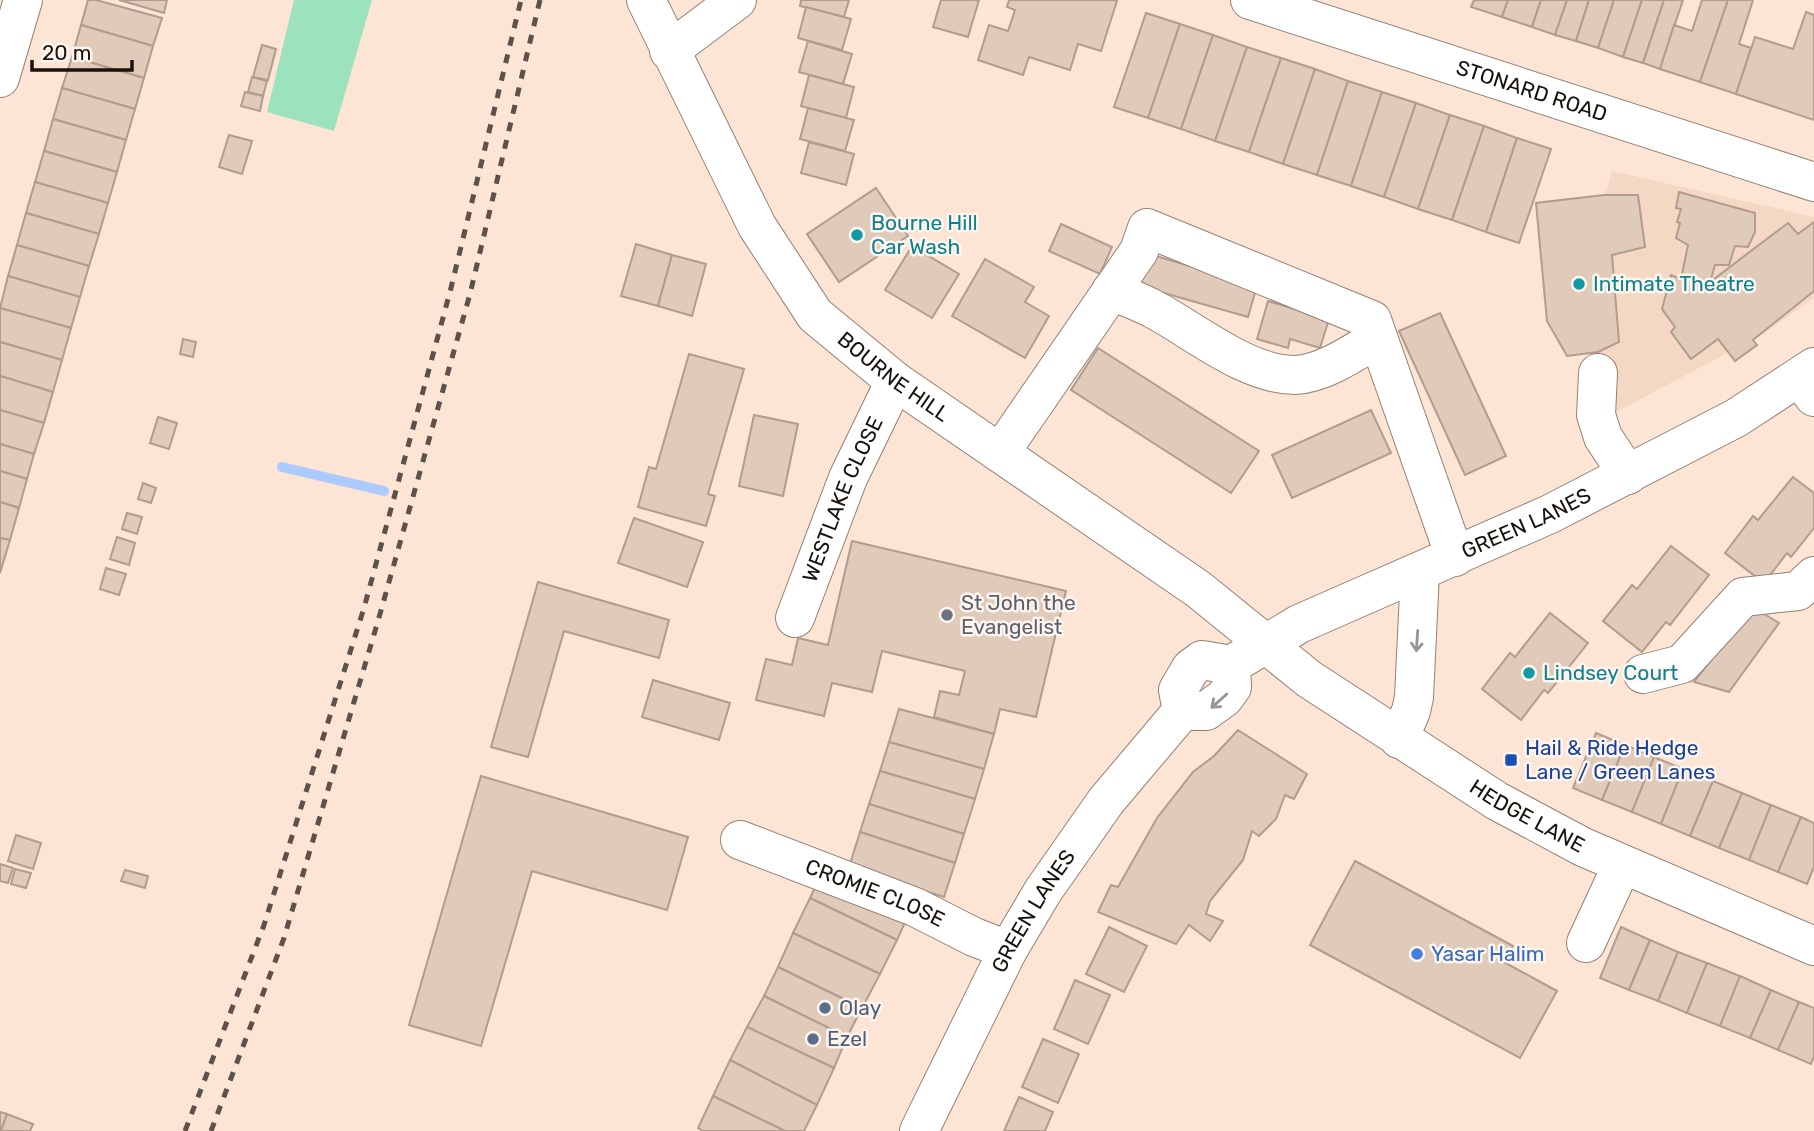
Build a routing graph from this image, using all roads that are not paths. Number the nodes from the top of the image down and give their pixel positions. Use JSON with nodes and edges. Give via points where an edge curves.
{"nodes":[{"id":1,"x":23,"y":0,"type":"edge"},
{"id":2,"x":646,"y":0,"type":"edge"},
{"id":3,"x":737,"y":0,"type":"edge"},
{"id":4,"x":1250,"y":0,"type":"edge"},
{"id":5,"x":669,"y":51,"type":"junction"},
{"id":6,"x":0,"y":78,"type":"edge"},
{"id":7,"x":1814,"y":182,"type":"edge"},
{"id":8,"x":1111,"y":291,"type":"junction"},
{"id":9,"x":1378,"y":338,"type":"junction"},
{"id":10,"x":1598,"y":373,"type":"dead end"},
{"id":11,"x":895,"y":381,"type":"junction"},
{"id":12,"x":1809,"y":381,"type":"edge"},
{"id":13,"x":1000,"y":453,"type":"junction"},
{"id":14,"x":1628,"y":475,"type":"junction"},
{"id":15,"x":1455,"y":557,"type":"junction"},
{"id":16,"x":1420,"y":572,"type":"junction"},
{"id":17,"x":1814,"y":576,"type":"edge"},
{"id":18,"x":795,"y":618,"type":"dead end"},
{"id":19,"x":1265,"y":644,"type":"junction"},
{"id":20,"x":1643,"y":674,"type":"dead end"},
{"id":21,"x":1399,"y":739,"type":"junction"},
{"id":22,"x":740,"y":840,"type":"dead end"},
{"id":23,"x":1622,"y":864,"type":"junction"},
{"id":24,"x":1586,"y":943,"type":"dead end"},
{"id":25,"x":1814,"y":946,"type":"edge"},
{"id":26,"x":1008,"y":950,"type":"junction"},
{"id":27,"x":919,"y":1131,"type":"edge"}],
"edges":[{"from":1,"to":6,"type":"main road"},
{"from":2,"to":5,"type":"main road","name":"BOURNE HILL"},
{"from":3,"to":5,"type":"main road"},
{"from":4,"to":7,"type":"main road","name":"STONARD ROAD"},
{"from":5,"to":11,"type":"main road","name":"BOURNE HILL","via":[[757,226],[815,315]]},
{"from":8,"to":9,"type":"main road","via":[[1153,309],[1227,354],[1296,375],[1332,365]]},
{"from":8,"to":9,"type":"main road","via":[[1139,251],[1147,228],[1372,320]]},
{"from":8,"to":13,"type":"main road"},
{"from":9,"to":15,"type":"main road"},
{"from":10,"to":14,"type":"main road","via":[[1596,415],[1603,437]]},
{"from":11,"to":13,"type":"main road","name":"BOURNE HILL"},
{"from":11,"to":18,"type":"main road","name":"WESTLAKE CLOSE","via":[[848,478]]},
{"from":12,"to":14,"type":"main road","name":"GREEN LANES"},
{"from":13,"to":19,"type":"main road","name":"BOURNE HILL","via":[[1198,589]]},
{"from":14,"to":15,"type":"main road","name":"GREEN LANES"},
{"from":15,"to":16,"type":"main road","name":"GREEN LANES"},
{"from":16,"to":19,"type":"main road","name":"GREEN LANES","via":[[1299,624]]},
{"from":16,"to":21,"type":"main road","one_way":true,"via":[[1414,697]]},
{"from":17,"to":20,"type":"main road","via":[[1798,591],[1743,597],[1682,664]]},
{"from":19,"to":21,"type":"main road","name":"HEDGE LANE"},
{"from":19,"to":26,"type":"main road","name":"GREEN LANES","via":[[1231,665],[1233,687],[1224,698],[1206,712],[1182,711],[1098,812]]},
{"from":21,"to":23,"type":"main road","name":"HEDGE LANE","via":[[1497,801]]},
{"from":22,"to":26,"type":"main road","name":"CROMIE CLOSE","via":[[915,907]]},
{"from":23,"to":24,"type":"main road"},
{"from":23,"to":25,"type":"main road","name":"HEDGE LANE"},
{"from":26,"to":27,"type":"main road","name":"GREEN LANES"}]}
